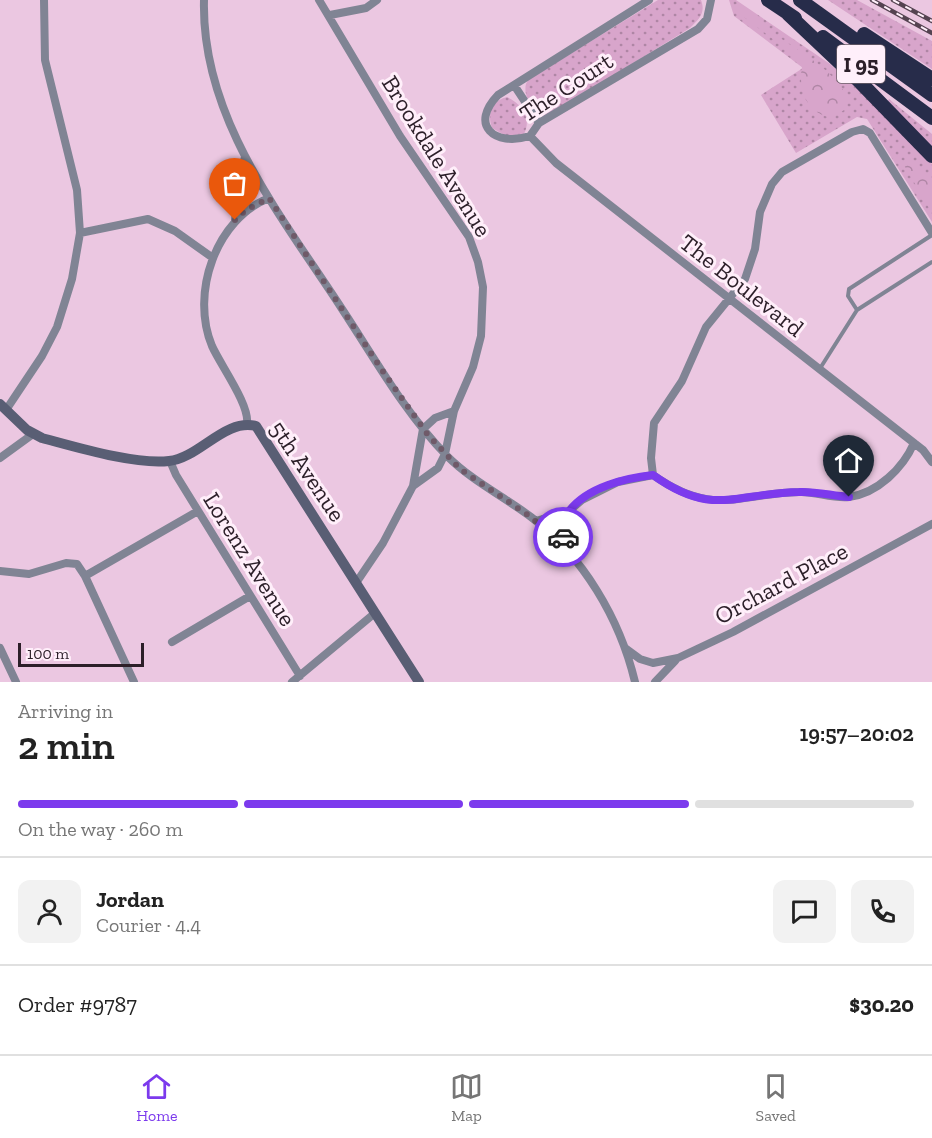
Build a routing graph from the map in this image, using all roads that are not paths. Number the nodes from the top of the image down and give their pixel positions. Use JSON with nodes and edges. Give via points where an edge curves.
{"nodes":[{"id":1,"x":44,"y":0,"type":"edge"},
{"id":2,"x":204,"y":0,"type":"edge"},
{"id":3,"x":320,"y":0,"type":"edge"},
{"id":4,"x":377,"y":0,"type":"edge"},
{"id":5,"x":649,"y":0,"type":"edge"},
{"id":6,"x":711,"y":0,"type":"edge"},
{"id":7,"x":768,"y":0,"type":"edge"},
{"id":8,"x":803,"y":2,"type":"edge"},
{"id":9,"x":788,"y":14,"type":"junction"},
{"id":10,"x":330,"y":15,"type":"junction"},
{"id":11,"x":932,"y":79,"type":"edge"},
{"id":12,"x":514,"y":85,"type":"junction"},
{"id":13,"x":932,"y":95,"type":"edge"},
{"id":14,"x":932,"y":118,"type":"edge"},
{"id":15,"x":539,"y":123,"type":"junction"},
{"id":16,"x":530,"y":136,"type":"junction"},
{"id":17,"x":932,"y":156,"type":"edge"},
{"id":18,"x":245,"y":157,"type":"junction"},
{"id":19,"x":269,"y":198,"type":"junction"},
{"id":20,"x":235,"y":220,"type":"junction"},
{"id":21,"x":80,"y":233,"type":"junction"},
{"id":22,"x":932,"y":234,"type":"edge"},
{"id":23,"x":213,"y":258,"type":"junction"},
{"id":24,"x":932,"y":262,"type":"edge"},
{"id":25,"x":728,"y":299,"type":"junction"},
{"id":26,"x":857,"y":310,"type":"junction"},
{"id":27,"x":819,"y":371,"type":"junction"},
{"id":28,"x":3,"y":407,"type":"edge"},
{"id":29,"x":454,"y":411,"type":"junction"},
{"id":30,"x":247,"y":424,"type":"junction"},
{"id":31,"x":423,"y":429,"type":"junction"},
{"id":32,"x":33,"y":434,"type":"junction"},
{"id":33,"x":914,"y":443,"type":"junction"},
{"id":34,"x":445,"y":454,"type":"junction"},
{"id":35,"x":0,"y":458,"type":"edge"},
{"id":36,"x":170,"y":461,"type":"junction"},
{"id":37,"x":932,"y":462,"type":"edge"},
{"id":38,"x":653,"y":475,"type":"junction"},
{"id":39,"x":413,"y":486,"type":"junction"},
{"id":40,"x":569,"y":511,"type":"junction"},
{"id":41,"x":198,"y":512,"type":"junction"},
{"id":42,"x":536,"y":520,"type":"junction"},
{"id":43,"x":932,"y":524,"type":"edge"},
{"id":44,"x":561,"y":545,"type":"junction"},
{"id":45,"x":0,"y":571,"type":"edge"},
{"id":46,"x":85,"y":576,"type":"junction"},
{"id":47,"x":356,"y":583,"type":"junction"},
{"id":48,"x":250,"y":596,"type":"junction"},
{"id":49,"x":375,"y":613,"type":"junction"},
{"id":50,"x":171,"y":642,"type":"dead end"},
{"id":51,"x":0,"y":648,"type":"edge"},
{"id":52,"x":625,"y":648,"type":"junction"},
{"id":53,"x":678,"y":658,"type":"junction"},
{"id":54,"x":300,"y":676,"type":"junction"},
{"id":55,"x":16,"y":682,"type":"edge"},
{"id":56,"x":134,"y":682,"type":"edge"},
{"id":57,"x":292,"y":682,"type":"edge"},
{"id":58,"x":419,"y":682,"type":"edge"},
{"id":59,"x":635,"y":682,"type":"edge"},
{"id":60,"x":655,"y":682,"type":"edge"}],
"edges":[{"from":1,"to":21,"type":"street","via":[[45,60],[73,172]]},
{"from":2,"to":18,"type":"street","via":[[214,80]]},
{"from":3,"to":10,"type":"street","name":"Brookdale Avenue"},
{"from":4,"to":10,"type":"street","via":[[366,8]]},
{"from":5,"to":12,"type":"street","name":"The Court"},
{"from":6,"to":15,"type":"street","name":"The Court","via":[[707,19],[698,29]]},
{"from":7,"to":9,"type":"highway","number":"I 95"},
{"from":8,"to":11,"type":"highway","via":[[873,39]]},
{"from":8,"to":13,"type":"highway","number":"I 95"},
{"from":9,"to":14,"type":"highway","number":"I 95"},
{"from":9,"to":17,"type":"highway"},
{"from":10,"to":29,"type":"street","name":"Brookdale Avenue","via":[[400,136],[469,237],[478,262],[483,287],[481,336]]},
{"from":12,"to":15,"type":"street"},
{"from":12,"to":16,"type":"street","name":"The Court","via":[[490,104],[487,127],[501,139]]},
{"from":15,"to":16,"type":"street","name":"The Court"},
{"from":16,"to":25,"type":"street","name":"The Boulevard","via":[[556,163]]},
{"from":18,"to":19,"type":"street"},
{"from":18,"to":20,"type":"street"},
{"from":19,"to":20,"type":"street"},
{"from":19,"to":31,"type":"street"},
{"from":20,"to":23,"type":"street"},
{"from":21,"to":23,"type":"street","via":[[148,219],[175,231]]},
{"from":21,"to":28,"type":"street","via":[[72,279],[57,327],[42,356]]},
{"from":22,"to":25,"type":"street","via":[[870,134],[859,129],[782,172],[772,184],[760,212],[751,268]]},
{"from":22,"to":26,"type":"lane","via":[[849,289],[848,296]]},
{"from":23,"to":30,"type":"street","via":[[206,291],[208,334],[224,372],[247,408]]},
{"from":24,"to":26,"type":"lane"},
{"from":25,"to":27,"type":"street","name":"The Boulevard"},
{"from":25,"to":38,"type":"street","via":[[706,327],[682,381],[654,423]]},
{"from":26,"to":27,"type":"lane"},
{"from":27,"to":33,"type":"street","name":"The Boulevard"},
{"from":28,"to":32,"type":"street","name":"5th Avenue"},
{"from":29,"to":31,"type":"street","via":[[435,418]]},
{"from":29,"to":34,"type":"street","name":"Brookdale Avenue"},
{"from":30,"to":36,"type":"street","name":"5th Avenue"},
{"from":30,"to":47,"type":"street","name":"5th Avenue","via":[[261,432]]},
{"from":31,"to":34,"type":"street"},
{"from":31,"to":39,"type":"street","name":"Brookdale Avenue"},
{"from":32,"to":35,"type":"street"},
{"from":32,"to":36,"type":"street","name":"5th Avenue","via":[[128,458]]},
{"from":33,"to":37,"type":"street","name":"The Boulevard"},
{"from":33,"to":38,"type":"street","via":[[908,458],[886,480],[849,497],[801,491],[724,502],[701,500],[674,490]]},
{"from":34,"to":39,"type":"street","name":"Brookdale Avenue","via":[[438,468]]},
{"from":34,"to":42,"type":"street","via":[[467,474]]},
{"from":36,"to":41,"type":"street","name":"Lorenz Avenue"},
{"from":38,"to":40,"type":"street","via":[[618,482]]},
{"from":39,"to":47,"type":"street","name":"Brookdale Avenue","via":[[383,543]]},
{"from":40,"to":42,"type":"street"},
{"from":40,"to":44,"type":"street"},
{"from":41,"to":46,"type":"street"},
{"from":41,"to":48,"type":"street","name":"Lorenz Avenue"},
{"from":42,"to":44,"type":"street"},
{"from":43,"to":53,"type":"street","name":"Orchard Place"},
{"from":44,"to":52,"type":"street","via":[[580,565]]},
{"from":45,"to":46,"type":"street","via":[[29,574],[72,563]]},
{"from":46,"to":56,"type":"street"},
{"from":47,"to":49,"type":"street","name":"5th Avenue"},
{"from":48,"to":50,"type":"street"},
{"from":48,"to":54,"type":"street","name":"Lorenz Avenue"},
{"from":49,"to":54,"type":"street"},
{"from":49,"to":58,"type":"street","name":"5th Avenue"},
{"from":51,"to":55,"type":"street"},
{"from":52,"to":53,"type":"street","name":"Orchard Place","via":[[653,663]]},
{"from":52,"to":59,"type":"street"},
{"from":53,"to":60,"type":"street","name":"Orchard Place"},
{"from":54,"to":57,"type":"street"}]}
